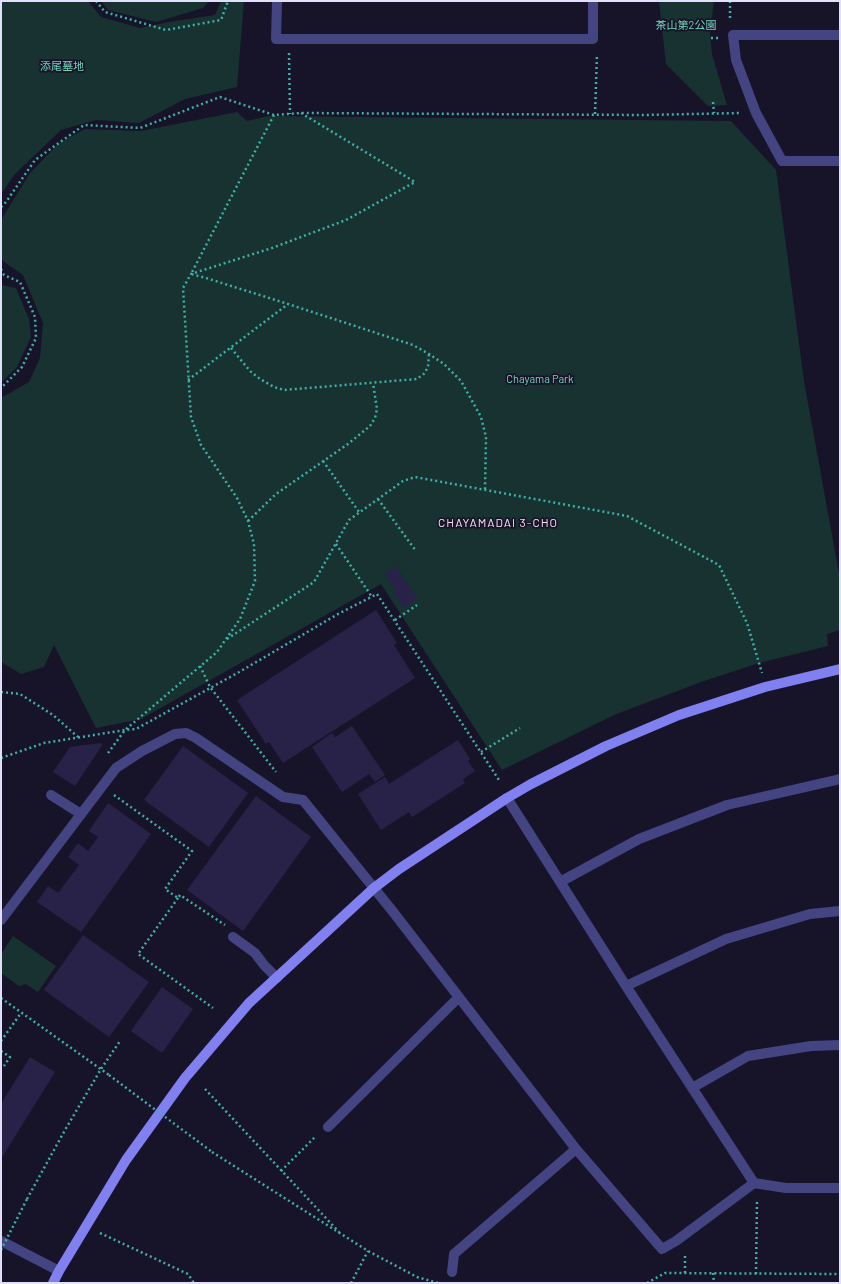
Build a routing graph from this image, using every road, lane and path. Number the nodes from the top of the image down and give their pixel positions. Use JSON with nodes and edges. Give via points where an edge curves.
{"nodes":[{"id":1,"x":96,"y":1,"type":"edge"},
{"id":2,"x":228,"y":1,"type":"edge"},
{"id":3,"x":276,"y":1,"type":"edge"},
{"id":4,"x":593,"y":1,"type":"edge"},
{"id":5,"x":840,"y":35,"type":"edge"},
{"id":6,"x":288,"y":39,"type":"junction"},
{"id":7,"x":593,"y":39,"type":"junction"},
{"id":8,"x":713,"y":102,"type":"dead end"},
{"id":9,"x":301,"y":113,"type":"junction"},
{"id":10,"x":714,"y":113,"type":"junction"},
{"id":11,"x":730,"y":113,"type":"dead end"},
{"id":12,"x":290,"y":114,"type":"junction"},
{"id":13,"x":595,"y":114,"type":"junction"},
{"id":14,"x":274,"y":115,"type":"junction"},
{"id":15,"x":840,"y":161,"type":"edge"},
{"id":16,"x":1,"y":207,"type":"edge"},
{"id":17,"x":1,"y":269,"type":"edge"},
{"id":18,"x":191,"y":274,"type":"junction"},
{"id":19,"x":288,"y":304,"type":"junction"},
{"id":20,"x":231,"y":348,"type":"junction"},
{"id":21,"x":429,"y":354,"type":"junction"},
{"id":22,"x":188,"y":380,"type":"junction"},
{"id":23,"x":372,"y":383,"type":"junction"},
{"id":24,"x":1,"y":388,"type":"edge"},
{"id":25,"x":323,"y":461,"type":"junction"},
{"id":26,"x":485,"y":490,"type":"junction"},
{"id":27,"x":378,"y":499,"type":"junction"},
{"id":28,"x":359,"y":512,"type":"junction"},
{"id":29,"x":248,"y":520,"type":"junction"},
{"id":30,"x":336,"y":544,"type":"junction"},
{"id":31,"x":416,"y":551,"type":"dead end"},
{"id":32,"x":372,"y":597,"type":"junction"},
{"id":33,"x":417,"y":605,"type":"dead end"},
{"id":34,"x":395,"y":620,"type":"junction"},
{"id":35,"x":226,"y":640,"type":"junction"},
{"id":36,"x":200,"y":666,"type":"junction"},
{"id":37,"x":840,"y":669,"type":"edge"},
{"id":38,"x":765,"y":687,"type":"junction"},
{"id":39,"x":210,"y":688,"type":"junction"},
{"id":40,"x":1,"y":692,"type":"edge"},
{"id":41,"x":520,"y":728,"type":"dead end"},
{"id":42,"x":125,"y":730,"type":"junction"},
{"id":43,"x":78,"y":737,"type":"junction"},
{"id":44,"x":481,"y":752,"type":"junction"},
{"id":45,"x":1,"y":758,"type":"edge"},
{"id":46,"x":277,"y":773,"type":"dead end"},
{"id":47,"x":840,"y":779,"type":"edge"},
{"id":48,"x":499,"y":780,"type":"dead end"},
{"id":49,"x":102,"y":787,"type":"junction"},
{"id":50,"x":51,"y":795,"type":"dead end"},
{"id":51,"x":507,"y":798,"type":"junction"},
{"id":52,"x":81,"y":814,"type":"junction"},
{"id":53,"x":560,"y":882,"type":"junction"},
{"id":54,"x":374,"y":888,"type":"junction"},
{"id":55,"x":178,"y":898,"type":"junction"},
{"id":56,"x":840,"y":911,"type":"edge"},
{"id":57,"x":1,"y":920,"type":"edge"},
{"id":58,"x":225,"y":925,"type":"dead end"},
{"id":59,"x":234,"y":937,"type":"dead end"},
{"id":60,"x":277,"y":978,"type":"junction"},
{"id":61,"x":626,"y":986,"type":"junction"},
{"id":62,"x":459,"y":996,"type":"junction"},
{"id":63,"x":1,"y":998,"type":"edge"},
{"id":64,"x":213,"y":1008,"type":"dead end"},
{"id":65,"x":21,"y":1013,"type":"junction"},
{"id":66,"x":1,"y":1041,"type":"edge"},
{"id":67,"x":120,"y":1041,"type":"dead end"},
{"id":68,"x":840,"y":1045,"type":"edge"},
{"id":69,"x":1,"y":1051,"type":"edge"},
{"id":70,"x":4,"y":1066,"type":"dead end"},
{"id":71,"x":101,"y":1069,"type":"junction"},
{"id":72,"x":692,"y":1088,"type":"junction"},
{"id":73,"x":205,"y":1089,"type":"dead end"},
{"id":74,"x":328,"y":1128,"type":"dead end"},
{"id":75,"x":319,"y":1134,"type":"dead end"},
{"id":76,"x":576,"y":1150,"type":"junction"},
{"id":77,"x":282,"y":1171,"type":"junction"},
{"id":78,"x":754,"y":1183,"type":"junction"},
{"id":79,"x":840,"y":1188,"type":"edge"},
{"id":80,"x":100,"y":1233,"type":"dead end"},
{"id":81,"x":341,"y":1235,"type":"junction"},
{"id":82,"x":1,"y":1242,"type":"edge"},
{"id":83,"x":1,"y":1250,"type":"edge"},
{"id":84,"x":368,"y":1251,"type":"junction"},
{"id":85,"x":59,"y":1271,"type":"junction"},
{"id":86,"x":452,"y":1272,"type":"dead end"},
{"id":87,"x":713,"y":1273,"type":"junction"},
{"id":88,"x":756,"y":1274,"type":"junction"},
{"id":89,"x":840,"y":1274,"type":"edge"},
{"id":90,"x":53,"y":1283,"type":"edge"},
{"id":91,"x":194,"y":1283,"type":"edge"},
{"id":92,"x":351,"y":1283,"type":"edge"},
{"id":93,"x":438,"y":1283,"type":"edge"},
{"id":94,"x":647,"y":1283,"type":"edge"},
{"id":95,"x":714,"y":1283,"type":"edge"}],
"edges":[{"from":1,"to":2,"type":"path","via":[[105,12],[166,30],[222,20]]},
{"from":3,"to":6,"type":"street","via":[[276,39]]},
{"from":4,"to":7,"type":"street"},
{"from":5,"to":15,"type":"street","via":[[733,35],[736,60],[756,113],[782,161]]},
{"from":6,"to":7,"type":"street"},
{"from":6,"to":12,"type":"path"},
{"from":7,"to":13,"type":"path","via":[[597,46]]},
{"from":8,"to":10,"type":"path"},
{"from":9,"to":12,"type":"path"},
{"from":9,"to":13,"type":"path"},
{"from":9,"to":18,"type":"path","via":[[415,182],[346,220],[272,248]]},
{"from":10,"to":11,"type":"path"},
{"from":10,"to":13,"type":"path"},
{"from":12,"to":14,"type":"path"},
{"from":14,"to":16,"type":"path","via":[[220,97],[140,128],[84,125],[34,160]]},
{"from":14,"to":18,"type":"path"},
{"from":17,"to":24,"type":"path","via":[[4,275],[20,282],[35,317],[36,338],[22,367]]},
{"from":18,"to":19,"type":"path"},
{"from":18,"to":22,"type":"path","via":[[183,288]]},
{"from":19,"to":20,"type":"path"},
{"from":19,"to":21,"type":"path","via":[[413,345]]},
{"from":20,"to":22,"type":"path"},
{"from":20,"to":23,"type":"path","via":[[260,379],[284,390]]},
{"from":21,"to":23,"type":"path","via":[[428,366],[417,379]]},
{"from":21,"to":26,"type":"path","via":[[444,364],[461,381],[481,417],[486,437]]},
{"from":22,"to":29,"type":"path","via":[[191,417],[201,445]]},
{"from":23,"to":25,"type":"path","via":[[377,409],[376,418],[370,426]]},
{"from":25,"to":28,"type":"path"},
{"from":25,"to":29,"type":"path","via":[[276,494]]},
{"from":26,"to":27,"type":"path","via":[[415,477],[404,481]]},
{"from":26,"to":38,"type":"path","via":[[627,516],[719,565],[747,623]]},
{"from":27,"to":28,"type":"path"},
{"from":27,"to":31,"type":"path"},
{"from":28,"to":30,"type":"path","via":[[349,520]]},
{"from":29,"to":35,"type":"path","via":[[254,544],[255,581],[240,619]]},
{"from":30,"to":32,"type":"path"},
{"from":30,"to":35,"type":"path","via":[[314,582]]},
{"from":32,"to":34,"type":"path","via":[[377,594]]},
{"from":32,"to":39,"type":"path"},
{"from":33,"to":34,"type":"path"},
{"from":34,"to":44,"type":"path"},
{"from":35,"to":36,"type":"path","via":[[217,652]]},
{"from":36,"to":39,"type":"path"},
{"from":36,"to":42,"type":"path"},
{"from":37,"to":38,"type":"street"},
{"from":38,"to":51,"type":"street","via":[[679,715],[606,746]]},
{"from":39,"to":42,"type":"path","via":[[136,730]]},
{"from":39,"to":46,"type":"path"},
{"from":40,"to":43,"type":"path","via":[[20,694],[53,715]]},
{"from":41,"to":44,"type":"path"},
{"from":42,"to":43,"type":"path"},
{"from":43,"to":45,"type":"path","via":[[44,743]]},
{"from":44,"to":48,"type":"path"},
{"from":47,"to":53,"type":"street","via":[[727,805],[639,839]]},
{"from":49,"to":52,"type":"street"},
{"from":49,"to":54,"type":"street","via":[[116,768],[142,751],[175,734],[186,733],[283,797],[303,800]]},
{"from":49,"to":55,"type":"path","via":[[192,851],[165,889]]},
{"from":50,"to":52,"type":"street"},
{"from":51,"to":53,"type":"street"},
{"from":51,"to":54,"type":"street"},
{"from":52,"to":57,"type":"street"},
{"from":53,"to":61,"type":"street"},
{"from":54,"to":60,"type":"street"},
{"from":54,"to":62,"type":"street"},
{"from":55,"to":58,"type":"path","via":[[180,895]]},
{"from":55,"to":64,"type":"path","via":[[138,954]]},
{"from":56,"to":61,"type":"street","via":[[810,914],[726,939]]},
{"from":59,"to":60,"type":"street","via":[[255,953]]},
{"from":60,"to":85,"type":"street","via":[[249,1003],[184,1078],[126,1160]]},
{"from":61,"to":72,"type":"street"},
{"from":62,"to":74,"type":"street"},
{"from":62,"to":76,"type":"street"},
{"from":63,"to":65,"type":"path"},
{"from":65,"to":66,"type":"path"},
{"from":65,"to":71,"type":"path"},
{"from":67,"to":71,"type":"path"},
{"from":68,"to":72,"type":"street","via":[[811,1046],[748,1056]]},
{"from":69,"to":70,"type":"path","via":[[10,1057]]},
{"from":71,"to":81,"type":"path","bridge":true,"via":[[212,1152]]},
{"from":71,"to":83,"type":"path","bridge":true,"via":[[65,1130]]},
{"from":72,"to":78,"type":"street"},
{"from":73,"to":77,"type":"path"},
{"from":75,"to":77,"type":"path"},
{"from":76,"to":78,"type":"street","via":[[662,1249]]},
{"from":76,"to":86,"type":"street","via":[[454,1254]]},
{"from":77,"to":81,"type":"path"},
{"from":78,"to":79,"type":"street","via":[[786,1188]]},
{"from":78,"to":88,"type":"path","via":[[757,1199]]},
{"from":80,"to":91,"type":"path","via":[[188,1274]]},
{"from":81,"to":84,"type":"path"},
{"from":82,"to":85,"type":"street"},
{"from":84,"to":92,"type":"path"},
{"from":84,"to":93,"type":"path","via":[[416,1277]]},
{"from":85,"to":90,"type":"street"},
{"from":87,"to":88,"type":"path"},
{"from":87,"to":94,"type":"path","via":[[665,1273]]},
{"from":87,"to":95,"type":"path"},
{"from":88,"to":89,"type":"path"}]}
